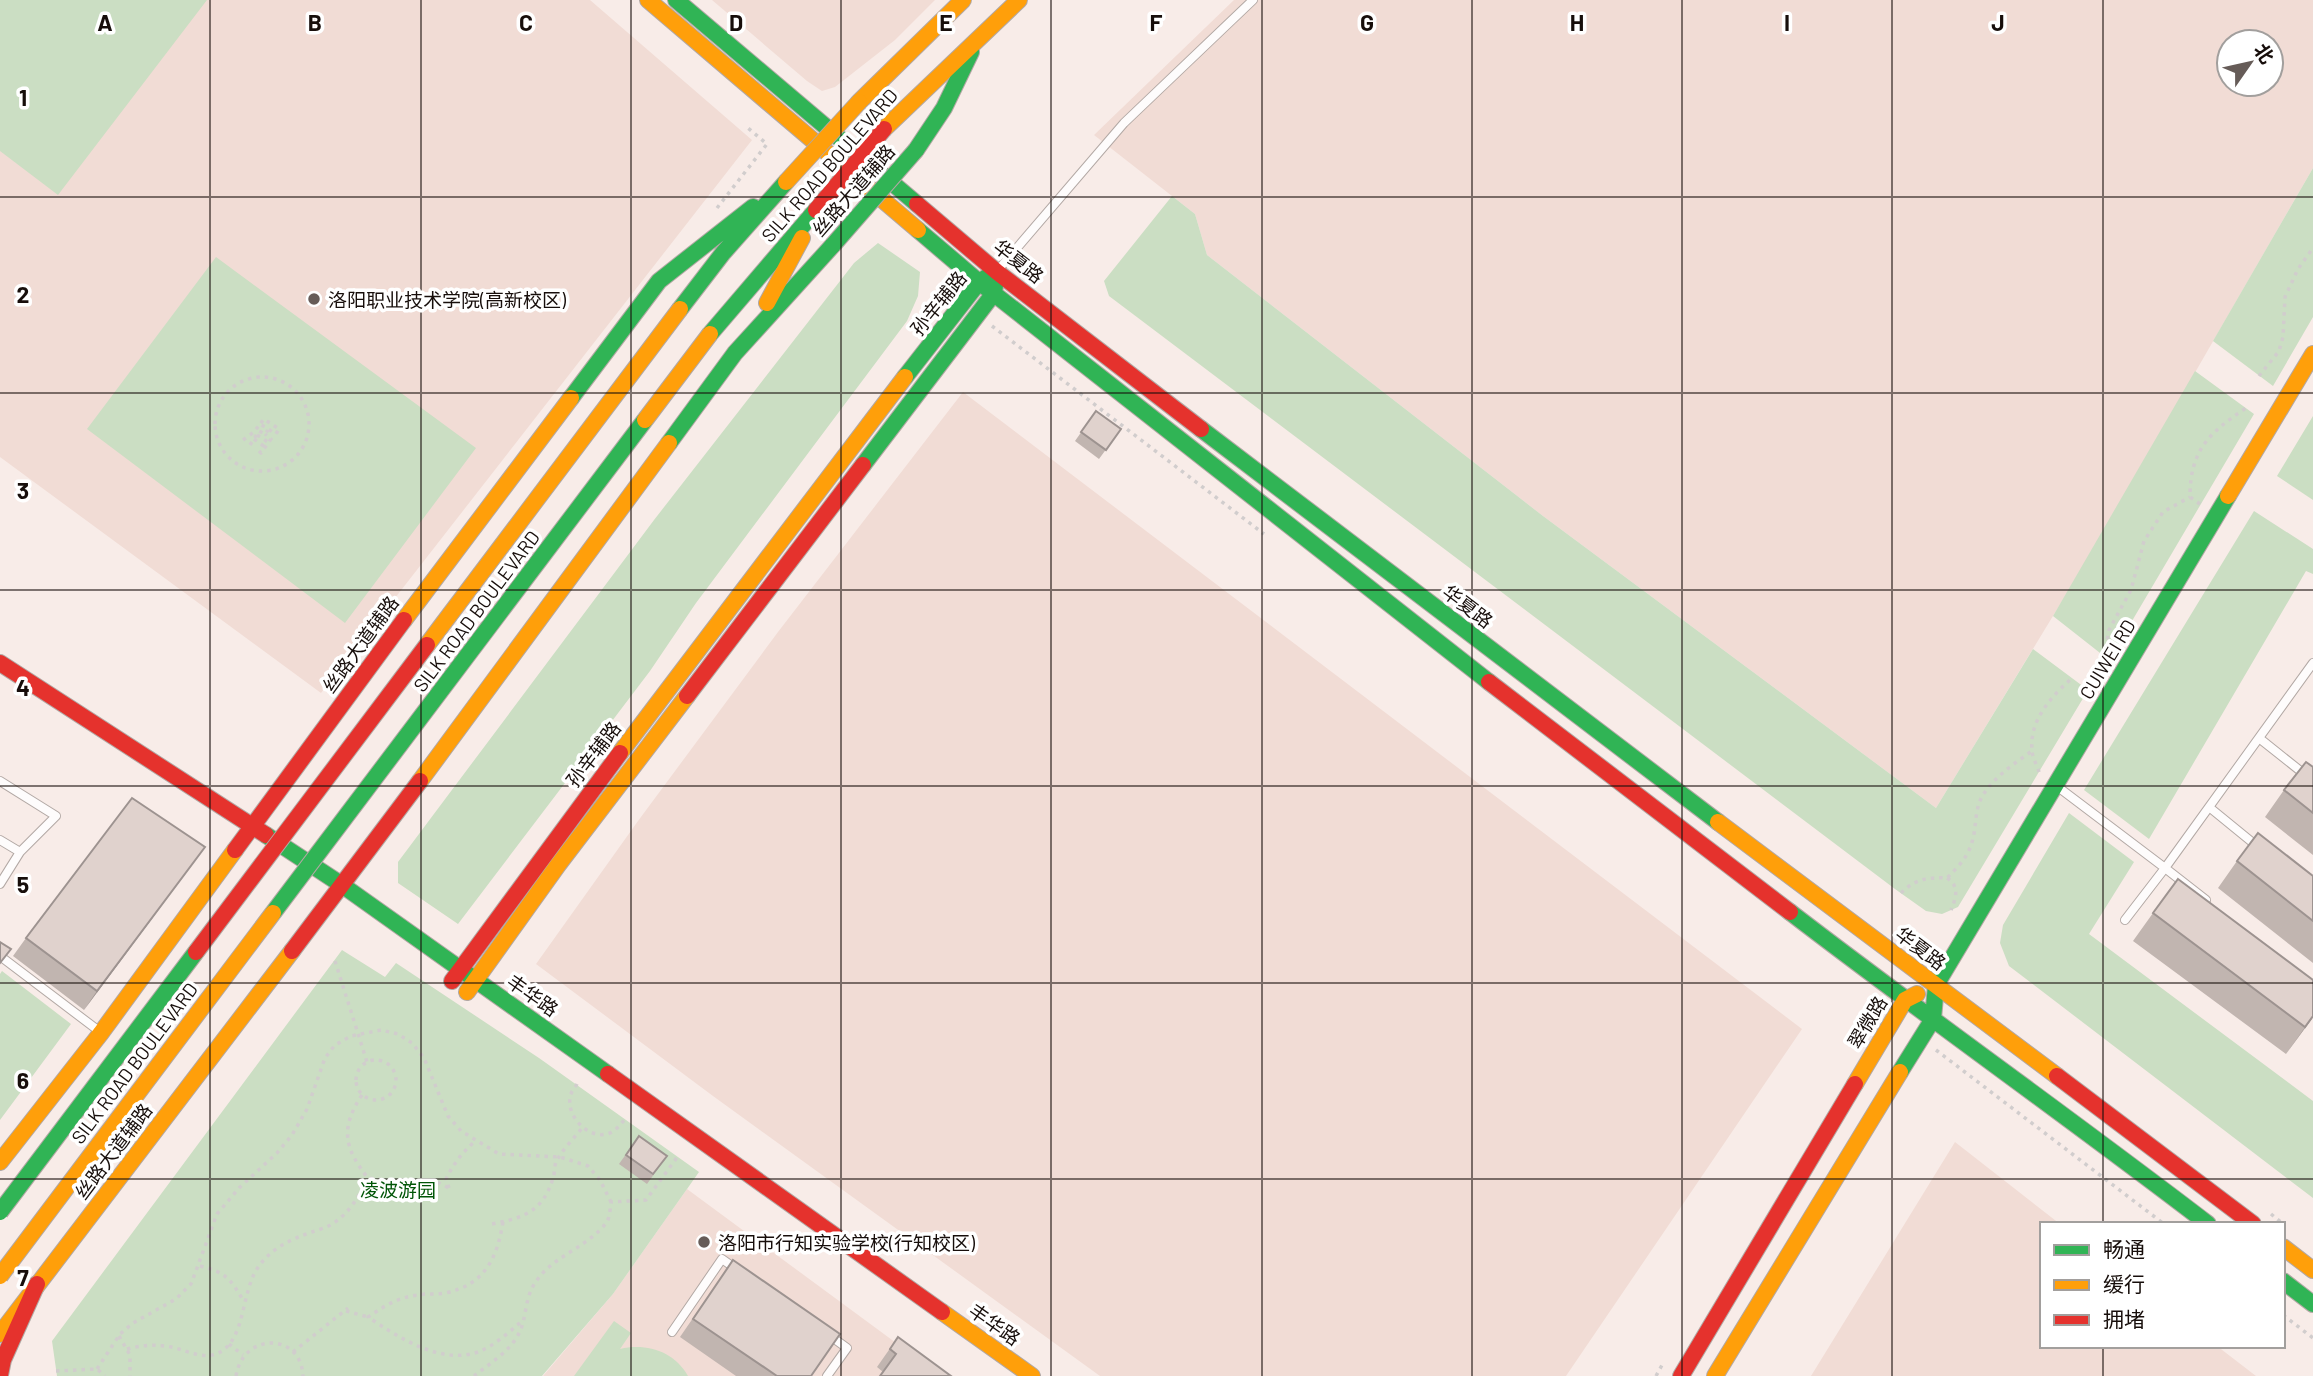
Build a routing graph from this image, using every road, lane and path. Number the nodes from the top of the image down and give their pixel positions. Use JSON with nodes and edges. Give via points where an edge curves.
{"nodes":[{"id":1,"x":648,"y":0,"type":"edge"},
{"id":2,"x":676,"y":0,"type":"edge"},
{"id":3,"x":963,"y":0,"type":"edge"},
{"id":4,"x":1019,"y":0,"type":"edge"},
{"id":5,"x":1253,"y":0,"type":"edge"},
{"id":6,"x":978,"y":38,"type":"junction"},
{"id":7,"x":748,"y":128,"type":"dead end"},
{"id":8,"x":767,"y":144,"type":"dead end"},
{"id":9,"x":786,"y":182,"type":"junction"},
{"id":10,"x":816,"y":210,"type":"junction"},
{"id":11,"x":2313,"y":248,"type":"edge"},
{"id":12,"x":997,"y":272,"type":"junction"},
{"id":13,"x":979,"y":282,"type":"junction"},
{"id":14,"x":994,"y":293,"type":"junction"},
{"id":15,"x":735,"y":353,"type":"junction"},
{"id":16,"x":2313,"y":354,"type":"edge"},
{"id":17,"x":2259,"y":376,"type":"dead end"},
{"id":18,"x":2246,"y":408,"type":"dead end"},
{"id":19,"x":266,"y":431,"type":"junction"},
{"id":20,"x":256,"y":437,"type":"junction"},
{"id":21,"x":243,"y":440,"type":"dead end"},
{"id":22,"x":250,"y":444,"type":"dead end"},
{"id":23,"x":267,"y":445,"type":"junction"},
{"id":24,"x":260,"y":450,"type":"dead end"},
{"id":25,"x":254,"y":470,"type":"joint"},
{"id":26,"x":2190,"y":497,"type":"junction"},
{"id":27,"x":2200,"y":505,"type":"dead end"},
{"id":28,"x":2104,"y":656,"type":"dead end"},
{"id":29,"x":0,"y":663,"type":"edge"},
{"id":30,"x":2313,"y":663,"type":"edge"},
{"id":31,"x":2072,"y":678,"type":"dead end"},
{"id":32,"x":0,"y":679,"type":"edge"},
{"id":33,"x":2259,"y":738,"type":"junction"},
{"id":34,"x":2032,"y":751,"type":"junction"},
{"id":35,"x":2039,"y":772,"type":"dead end"},
{"id":36,"x":0,"y":781,"type":"edge"},
{"id":37,"x":2313,"y":781,"type":"edge"},
{"id":38,"x":2055,"y":786,"type":"junction"},
{"id":39,"x":2209,"y":807,"type":"junction"},
{"id":40,"x":248,"y":832,"type":"junction"},
{"id":41,"x":0,"y":840,"type":"edge"},
{"id":42,"x":2261,"y":849,"type":"edge"},
{"id":43,"x":20,"y":852,"type":"junction"},
{"id":44,"x":2165,"y":868,"type":"junction"},
{"id":45,"x":1947,"y":878,"type":"junction"},
{"id":46,"x":0,"y":884,"type":"edge"},
{"id":47,"x":338,"y":891,"type":"junction"},
{"id":48,"x":1901,"y":893,"type":"dead end"},
{"id":49,"x":1951,"y":910,"type":"dead end"},
{"id":50,"x":2218,"y":910,"type":"edge"},
{"id":51,"x":2125,"y":920,"type":"dead end"},
{"id":52,"x":0,"y":956,"type":"edge"},
{"id":53,"x":335,"y":961,"type":"dead end"},
{"id":54,"x":456,"y":975,"type":"junction"},
{"id":55,"x":1936,"y":985,"type":"junction"},
{"id":56,"x":471,"y":986,"type":"junction"},
{"id":57,"x":1905,"y":1000,"type":"junction"},
{"id":58,"x":1933,"y":1019,"type":"junction"},
{"id":59,"x":101,"y":1033,"type":"junction"},
{"id":60,"x":358,"y":1034,"type":"junction"},
{"id":61,"x":367,"y":1062,"type":"junction"},
{"id":62,"x":577,"y":1084,"type":"dead end"},
{"id":63,"x":362,"y":1095,"type":"junction"},
{"id":64,"x":625,"y":1119,"type":"dead end"},
{"id":65,"x":583,"y":1127,"type":"junction"},
{"id":66,"x":475,"y":1141,"type":"junction"},
{"id":67,"x":560,"y":1157,"type":"junction"},
{"id":68,"x":678,"y":1157,"type":"dead end"},
{"id":69,"x":0,"y":1161,"type":"edge"},
{"id":70,"x":368,"y":1178,"type":"junction"},
{"id":71,"x":611,"y":1202,"type":"junction"},
{"id":72,"x":0,"y":1212,"type":"edge"},
{"id":73,"x":503,"y":1222,"type":"junction"},
{"id":74,"x":2205,"y":1222,"type":"edge"},
{"id":75,"x":2250,"y":1222,"type":"edge"},
{"id":76,"x":492,"y":1224,"type":"dead end"},
{"id":77,"x":2285,"y":1249,"type":"edge"},
{"id":78,"x":199,"y":1266,"type":"junction"},
{"id":79,"x":2313,"y":1270,"type":"edge"},
{"id":80,"x":745,"y":1275,"type":"edge"},
{"id":81,"x":0,"y":1276,"type":"edge"},
{"id":82,"x":2285,"y":1283,"type":"edge"},
{"id":83,"x":37,"y":1284,"type":"junction"},
{"id":84,"x":244,"y":1302,"type":"junction"},
{"id":85,"x":2313,"y":1304,"type":"edge"},
{"id":86,"x":368,"y":1317,"type":"junction"},
{"id":87,"x":2285,"y":1317,"type":"edge"},
{"id":88,"x":522,"y":1321,"type":"junction"},
{"id":89,"x":672,"y":1332,"type":"dead end"},
{"id":90,"x":824,"y":1332,"type":"edge"},
{"id":91,"x":0,"y":1334,"type":"edge"},
{"id":92,"x":119,"y":1336,"type":"junction"},
{"id":93,"x":2313,"y":1338,"type":"edge"},
{"id":94,"x":229,"y":1344,"type":"junction"},
{"id":95,"x":127,"y":1349,"type":"junction"},
{"id":96,"x":293,"y":1352,"type":"junction"},
{"id":97,"x":243,"y":1356,"type":"junction"},
{"id":98,"x":97,"y":1368,"type":"junction"},
{"id":99,"x":56,"y":1371,"type":"dead end"},
{"id":100,"x":0,"y":1375,"type":"edge"},
{"id":101,"x":105,"y":1376,"type":"edge"},
{"id":102,"x":130,"y":1376,"type":"edge"},
{"id":103,"x":236,"y":1376,"type":"edge"},
{"id":104,"x":303,"y":1376,"type":"edge"},
{"id":105,"x":474,"y":1376,"type":"edge"},
{"id":106,"x":827,"y":1376,"type":"edge"},
{"id":107,"x":1011,"y":1376,"type":"edge"},
{"id":108,"x":1032,"y":1376,"type":"edge"},
{"id":109,"x":1681,"y":1376,"type":"edge"},
{"id":110,"x":1715,"y":1376,"type":"edge"}],
"edges":[{"from":1,"to":13,"type":"main road"},
{"from":2,"to":12,"type":"main road","name":"华夏路"},
{"from":3,"to":9,"type":"main road","name":"SILK ROAD BOULEVARD","bridge":true},
{"from":4,"to":6,"type":"main road","name":"SILK ROAD BOULEVARD"},
{"from":5,"to":12,"type":"lane","via":[[1124,123]]},
{"from":6,"to":10,"type":"main road","name":"SILK ROAD BOULEVARD","bridge":true,"via":[[884,130]]},
{"from":6,"to":15,"type":"main road","name":"丝路大道辅路","bridge":true,"via":[[944,108],[916,150]]},
{"from":7,"to":8,"type":"path"},
{"from":9,"to":40,"type":"main road","name":"丝路大道辅路","via":[[659,281]]},
{"from":9,"to":72,"type":"main road","name":"SILK ROAD BOULEVARD","bridge":true,"via":[[680,309]]},
{"from":10,"to":15,"type":"main road","name":"丝路大道辅路","via":[[782,278]]},
{"from":10,"to":81,"type":"main road","name":"SILK ROAD BOULEVARD","bridge":true,"via":[[710,334]]},
{"from":11,"to":17,"type":"path","via":[[2285,297],[2279,351]]},
{"from":12,"to":13,"type":"main road","name":"孙辛辅路"},
{"from":12,"to":14,"type":"main road","name":"孙辛辅路"},
{"from":12,"to":55,"type":"main road","name":"华夏路"},
{"from":13,"to":14,"type":"main road"},
{"from":13,"to":54,"type":"main road","name":"孙辛辅路"},
{"from":14,"to":56,"type":"main road","name":"孙辛辅路"},
{"from":14,"to":57,"type":"main road","via":[[1457,659]]},
{"from":15,"to":47,"type":"main road","name":"丝路大道辅路"},
{"from":16,"to":38,"type":"main road","name":"CUIWEI RD"},
{"from":18,"to":26,"type":"path","via":[[2213,432],[2199,449]]},
{"from":19,"to":19,"type":"path","via":[[264,419],[279,429],[276,434]]},
{"from":19,"to":20,"type":"path","via":[[259,431]]},
{"from":19,"to":21,"type":"path"},
{"from":19,"to":23,"type":"path","via":[[271,439]]},
{"from":20,"to":22,"type":"path"},
{"from":20,"to":23,"type":"path"},
{"from":23,"to":24,"type":"path"},
{"from":25,"to":25,"type":"path","via":[[283,466],[304,445],[308,431],[308,416],[295,391],[266,377],[235,385],[216,412],[219,444],[240,466]]},
{"from":26,"to":27,"type":"path"},
{"from":26,"to":28,"type":"path","via":[[2163,512],[2148,533],[2131,590],[2109,630]]},
{"from":29,"to":40,"type":"main road","name":"丰华路"},
{"from":30,"to":33,"type":"lane"},
{"from":31,"to":34,"type":"path","via":[[2046,704],[2034,727]]},
{"from":32,"to":40,"type":"main road","name":"丰华路"},
{"from":33,"to":37,"type":"lane"},
{"from":33,"to":39,"type":"lane"},
{"from":34,"to":35,"type":"path"},
{"from":34,"to":45,"type":"path","via":[[1983,794],[1972,844]]},
{"from":36,"to":43,"type":"lane","via":[[56,816]]},
{"from":38,"to":44,"type":"lane"},
{"from":38,"to":55,"type":"main road","name":"CUIWEI RD"},
{"from":39,"to":42,"type":"lane"},
{"from":39,"to":44,"type":"lane"},
{"from":40,"to":47,"type":"main road","name":"丰华路"},
{"from":40,"to":59,"type":"main road","name":"丝路大道辅路"},
{"from":41,"to":43,"type":"lane"},
{"from":43,"to":46,"type":"lane"},
{"from":44,"to":50,"type":"lane"},
{"from":44,"to":51,"type":"lane"},
{"from":45,"to":48,"type":"path","via":[[1923,879]]},
{"from":45,"to":49,"type":"path","via":[[1956,889]]},
{"from":47,"to":54,"type":"main road","name":"丰华路"},
{"from":47,"to":83,"type":"main road","name":"丝路大道辅路"},
{"from":52,"to":59,"type":"lane"},
{"from":53,"to":60,"type":"path"},
{"from":54,"to":56,"type":"main road","name":"丰华路"},
{"from":55,"to":57,"type":"main road","name":"翠微路"},
{"from":55,"to":58,"type":"main road"},
{"from":55,"to":75,"type":"main road","name":"华夏路"},
{"from":56,"to":107,"type":"main road","name":"丰华路"},
{"from":56,"to":108,"type":"main road","name":"丰华路"},
{"from":57,"to":58,"type":"main road"},
{"from":57,"to":109,"type":"main road","name":"翠微路"},
{"from":58,"to":74,"type":"main road"},
{"from":58,"to":110,"type":"main road"},
{"from":59,"to":69,"type":"main road","name":"丝路大道辅路"},
{"from":60,"to":61,"type":"path"},
{"from":60,"to":66,"type":"path","via":[[381,1030],[412,1043],[424,1058],[448,1116]]},
{"from":60,"to":78,"type":"path","via":[[335,1045],[292,1135],[217,1214]]},
{"from":61,"to":63,"type":"path","via":[[356,1074]]},
{"from":61,"to":63,"type":"path","via":[[390,1065],[396,1084],[384,1099]]},
{"from":62,"to":65,"type":"path","via":[[570,1096],[570,1111]]},
{"from":63,"to":70,"type":"path","via":[[346,1129],[349,1148]]},
{"from":64,"to":65,"type":"path","via":[[607,1134]]},
{"from":65,"to":67,"type":"path"},
{"from":66,"to":67,"type":"path","via":[[499,1154]]},
{"from":66,"to":70,"type":"path","via":[[451,1169],[446,1179],[449,1188],[437,1182]]},
{"from":67,"to":71,"type":"path","via":[[588,1166]]},
{"from":67,"to":73,"type":"path","via":[[547,1193],[534,1210]]},
{"from":68,"to":71,"type":"path","via":[[646,1200]]},
{"from":70,"to":84,"type":"path","via":[[351,1206],[331,1225],[290,1239],[258,1266]]},
{"from":71,"to":88,"type":"path","via":[[608,1221],[534,1284]]},
{"from":73,"to":76,"type":"path"},
{"from":73,"to":86,"type":"path","via":[[499,1247],[488,1269],[468,1285],[393,1301]]},
{"from":77,"to":79,"type":"main road"},
{"from":78,"to":84,"type":"path","via":[[219,1270],[233,1282]]},
{"from":78,"to":92,"type":"path","via":[[185,1292]]},
{"from":80,"to":89,"type":"lane","via":[[722,1259]]},
{"from":82,"to":85,"type":"main road"},
{"from":83,"to":91,"type":"main road","name":"丝路大道辅路"},
{"from":83,"to":100,"type":"main road"},
{"from":84,"to":94,"type":"path","via":[[239,1328]]},
{"from":86,"to":88,"type":"path","via":[[421,1347],[453,1356],[478,1352]]},
{"from":86,"to":96,"type":"path","via":[[346,1309]]},
{"from":87,"to":93,"type":"path"},
{"from":88,"to":105,"type":"path","via":[[519,1334],[505,1351]]},
{"from":90,"to":106,"type":"lane","via":[[847,1348]]},
{"from":92,"to":95,"type":"path"},
{"from":92,"to":98,"type":"path"},
{"from":94,"to":95,"type":"path","via":[[219,1353],[205,1356],[164,1346]]},
{"from":94,"to":97,"type":"path"},
{"from":95,"to":102,"type":"path"},
{"from":96,"to":97,"type":"path","via":[[273,1343],[251,1348]]},
{"from":96,"to":104,"type":"path"},
{"from":97,"to":103,"type":"path"},
{"from":98,"to":99,"type":"path"},
{"from":98,"to":101,"type":"path"}]}
